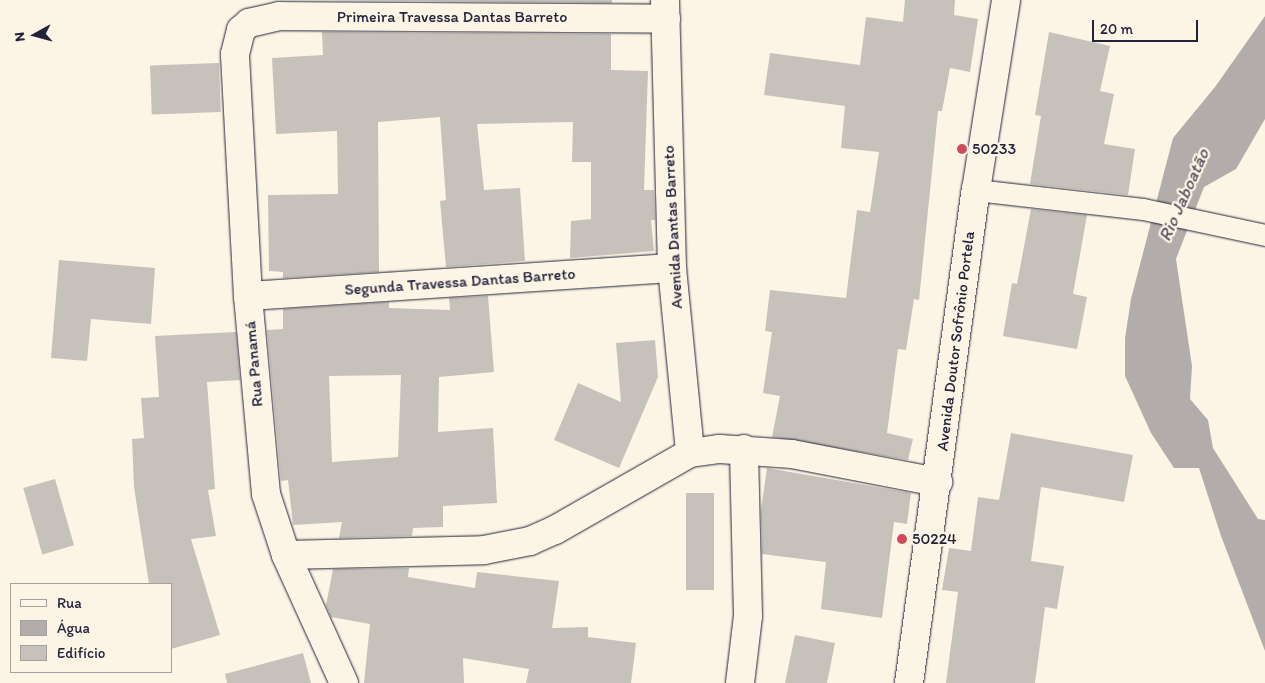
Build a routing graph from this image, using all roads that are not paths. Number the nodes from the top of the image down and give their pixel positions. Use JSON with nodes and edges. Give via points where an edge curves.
{"nodes":[{"id":1,"x":1006,"y":0,"type":"edge"},
{"id":2,"x":665,"y":10,"type":"edge"},
{"id":3,"x":241,"y":30,"type":"joint"},
{"id":4,"x":976,"y":190,"type":"junction"},
{"id":5,"x":1265,"y":235,"type":"edge"},
{"id":6,"x":672,"y":268,"type":"junction"},
{"id":7,"x":248,"y":296,"type":"junction"},
{"id":8,"x":744,"y":450,"type":"junction"},
{"id":9,"x":690,"y":453,"type":"junction"},
{"id":10,"x":938,"y":482,"type":"junction"},
{"id":11,"x":286,"y":555,"type":"junction"},
{"id":12,"x":344,"y":683,"type":"edge"},
{"id":13,"x":740,"y":683,"type":"edge"},
{"id":14,"x":909,"y":683,"type":"edge"}],
"edges":[{"from":1,"to":4,"type":"street","name":"Avenida Doutor Sofrônio Portela"},
{"from":2,"to":3,"type":"street","name":"Primeira Travessa Dantas Barreto","via":[[279,16],[255,20]]},
{"from":2,"to":6,"type":"street","name":"Avenida Dantas Barreto"},
{"from":3,"to":7,"type":"street","name":"Rua Panamá","via":[[235,54]]},
{"from":4,"to":5,"type":"lane","via":[[1143,210]]},
{"from":4,"to":10,"type":"street","name":"Avenida Doutor Sofrônio Portela"},
{"from":6,"to":7,"type":"street","name":"Segunda Travessa Dantas Barreto"},
{"from":6,"to":9,"type":"street","name":"Avenida Dantas Barreto"},
{"from":7,"to":11,"type":"street","name":"Rua Panamá","via":[[266,494]]},
{"from":8,"to":9,"type":"street"},
{"from":8,"to":10,"type":"street","via":[[792,454]]},
{"from":8,"to":13,"type":"street","via":[[748,616]]},
{"from":9,"to":11,"type":"street","via":[[530,541],[484,550]]},
{"from":10,"to":14,"type":"street","name":"Avenida Doutor Sofrônio Portela"},
{"from":11,"to":12,"type":"street","name":"Rua Panamá"}]}
